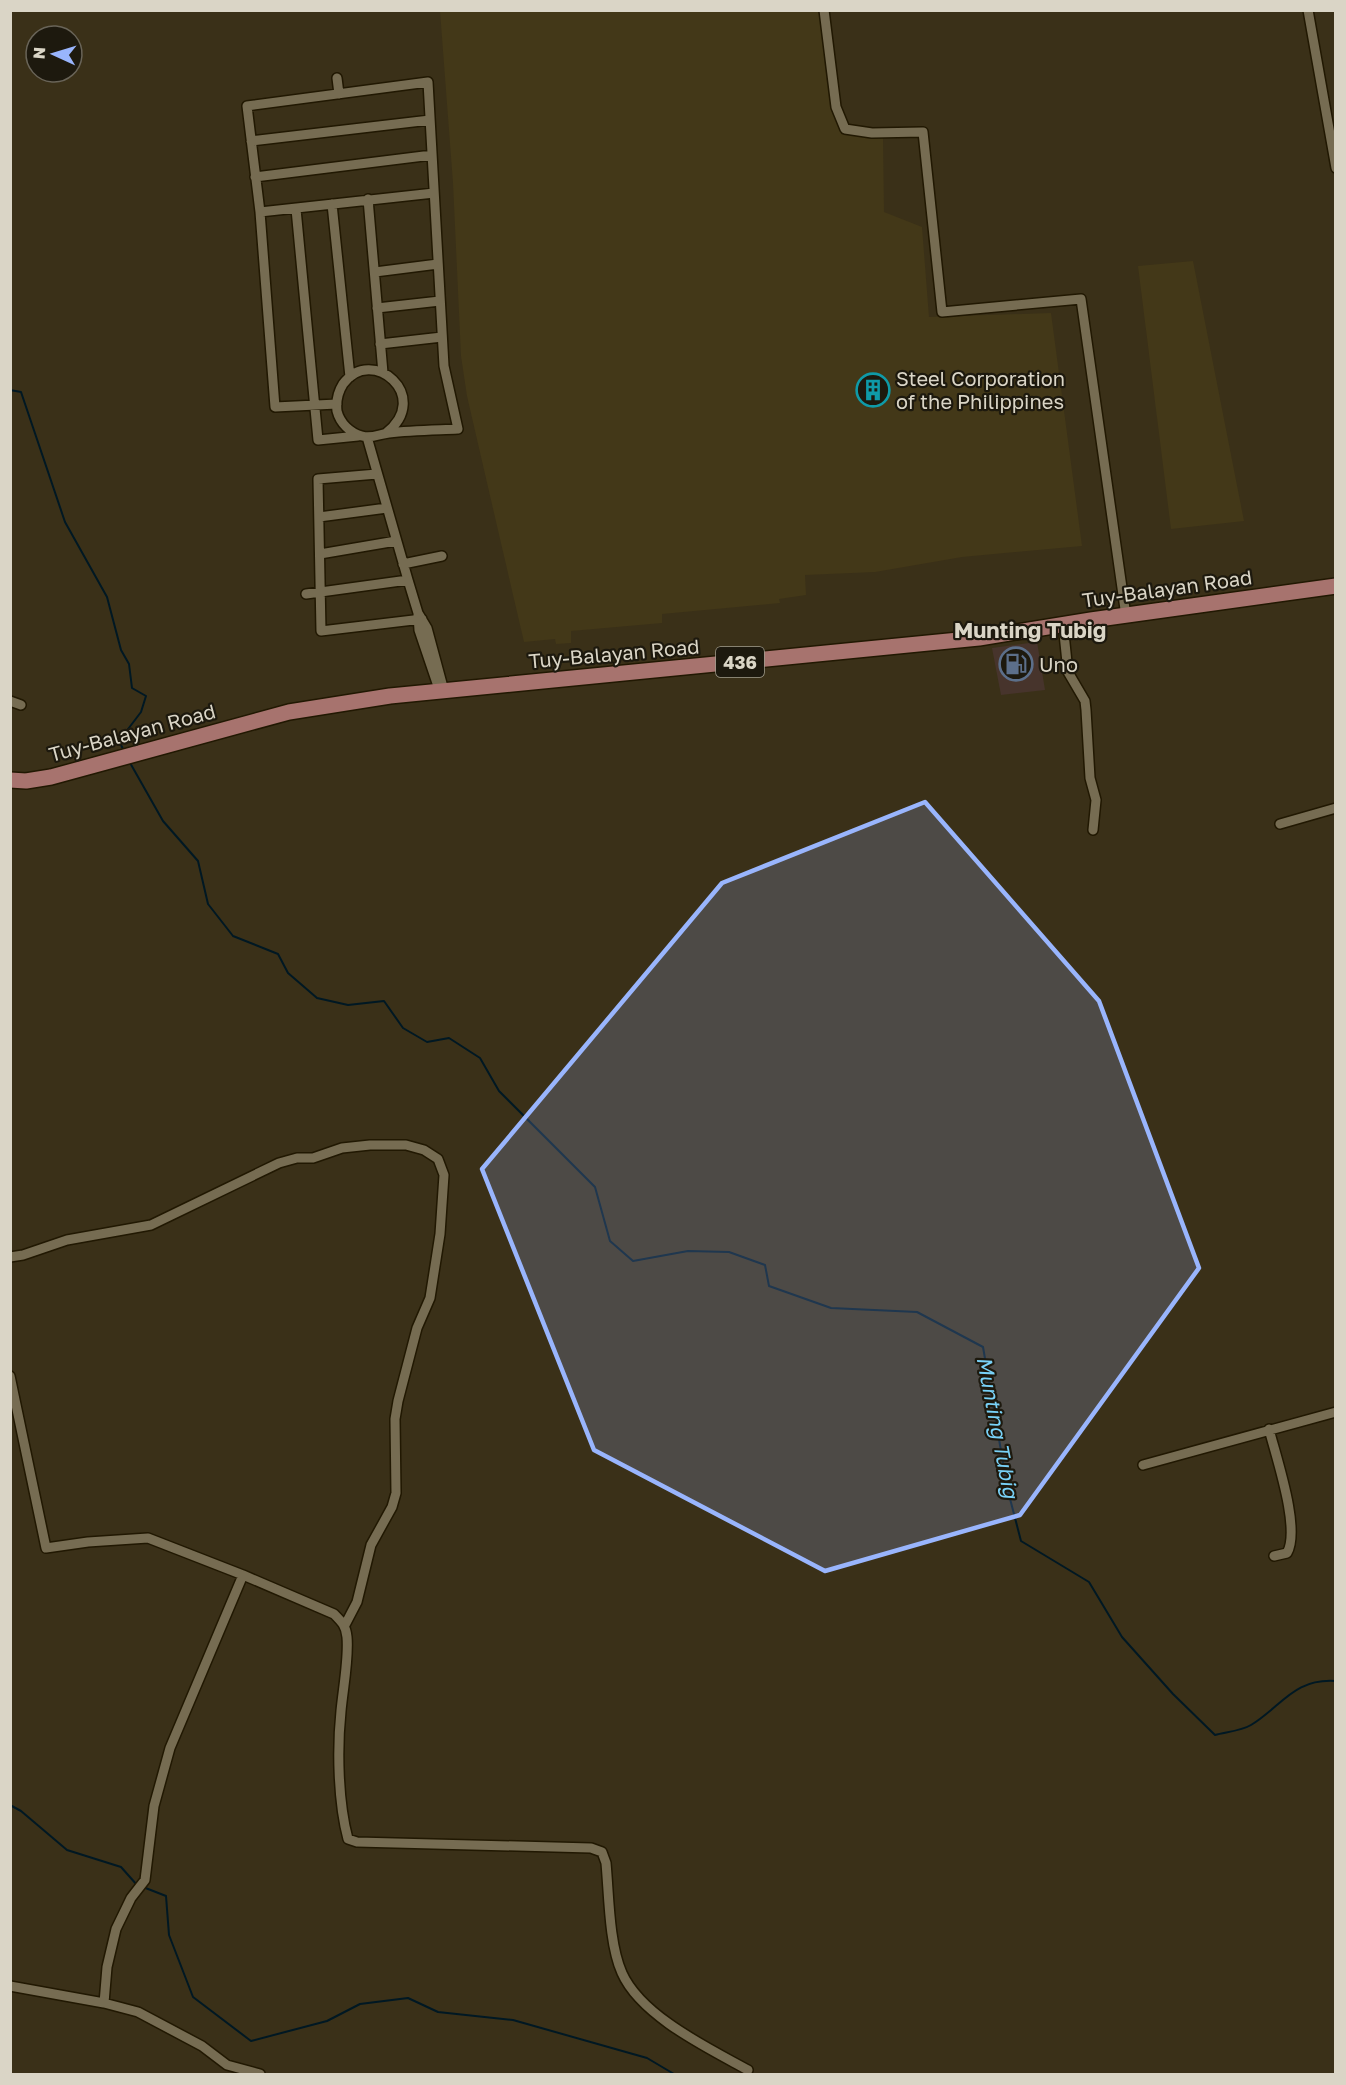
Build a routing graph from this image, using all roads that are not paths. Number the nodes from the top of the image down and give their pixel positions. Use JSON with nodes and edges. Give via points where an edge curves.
{"nodes":[{"id":1,"x":824,"y":10,"type":"edge"},
{"id":2,"x":1308,"y":10,"type":"edge"},
{"id":3,"x":337,"y":78,"type":"dead end"},
{"id":4,"x":339,"y":93,"type":"junction"},
{"id":5,"x":430,"y":120,"type":"junction"},
{"id":6,"x":250,"y":141,"type":"junction"},
{"id":7,"x":432,"y":155,"type":"junction"},
{"id":8,"x":1335,"y":168,"type":"edge"},
{"id":9,"x":255,"y":177,"type":"junction"},
{"id":10,"x":434,"y":193,"type":"junction"},
{"id":11,"x":368,"y":199,"type":"junction"},
{"id":12,"x":332,"y":204,"type":"junction"},
{"id":13,"x":296,"y":209,"type":"junction"},
{"id":14,"x":260,"y":213,"type":"junction"},
{"id":15,"x":438,"y":264,"type":"junction"},
{"id":16,"x":375,"y":272,"type":"junction"},
{"id":17,"x":440,"y":301,"type":"junction"},
{"id":18,"x":378,"y":308,"type":"junction"},
{"id":19,"x":442,"y":337,"type":"junction"},
{"id":20,"x":380,"y":344,"type":"junction"},
{"id":21,"x":383,"y":372,"type":"junction"},
{"id":22,"x":350,"y":377,"type":"junction"},
{"id":23,"x":337,"y":404,"type":"junction"},
{"id":24,"x":314,"y":405,"type":"junction"},
{"id":25,"x":386,"y":433,"type":"junction"},
{"id":26,"x":364,"y":437,"type":"junction"},
{"id":27,"x":378,"y":474,"type":"junction"},
{"id":28,"x":387,"y":508,"type":"junction"},
{"id":29,"x":319,"y":517,"type":"junction"},
{"id":30,"x":396,"y":541,"type":"junction"},
{"id":31,"x":320,"y":554,"type":"junction"},
{"id":32,"x":442,"y":556,"type":"dead end"},
{"id":33,"x":403,"y":564,"type":"junction"},
{"id":34,"x":408,"y":580,"type":"junction"},
{"id":35,"x":1335,"y":586,"type":"edge"},
{"id":36,"x":320,"y":592,"type":"junction"},
{"id":37,"x":306,"y":594,"type":"dead end"},
{"id":38,"x":1126,"y":616,"type":"junction"},
{"id":39,"x":419,"y":617,"type":"junction"},
{"id":40,"x":1063,"y":624,"type":"junction"},
{"id":41,"x":442,"y":691,"type":"junction"},
{"id":42,"x":10,"y":701,"type":"edge"},
{"id":43,"x":21,"y":705,"type":"dead end"},
{"id":44,"x":10,"y":780,"type":"edge"},
{"id":45,"x":1335,"y":808,"type":"edge"},
{"id":46,"x":1280,"y":824,"type":"dead end"},
{"id":47,"x":1093,"y":830,"type":"dead end"},
{"id":48,"x":10,"y":1257,"type":"edge"},
{"id":49,"x":10,"y":1376,"type":"edge"},
{"id":50,"x":1335,"y":1412,"type":"edge"},
{"id":51,"x":1269,"y":1428,"type":"junction"},
{"id":52,"x":1143,"y":1465,"type":"dead end"},
{"id":53,"x":1274,"y":1556,"type":"dead end"},
{"id":54,"x":243,"y":1575,"type":"junction"},
{"id":55,"x":345,"y":1625,"type":"junction"},
{"id":56,"x":10,"y":1986,"type":"edge"},
{"id":57,"x":104,"y":2003,"type":"junction"},
{"id":58,"x":748,"y":2070,"type":"dead end"},
{"id":59,"x":260,"y":2074,"type":"edge"}],
"edges":[{"from":1,"to":38,"type":"street","via":[[836,107],[845,129],[922,132],[942,312],[1081,299]]},
{"from":2,"to":8,"type":"street"},
{"from":3,"to":4,"type":"street"},
{"from":4,"to":5,"type":"street","via":[[428,82]]},
{"from":4,"to":6,"type":"street","via":[[247,106]]},
{"from":5,"to":6,"type":"street"},
{"from":5,"to":7,"type":"street"},
{"from":6,"to":9,"type":"street"},
{"from":7,"to":9,"type":"street"},
{"from":7,"to":10,"type":"street"},
{"from":9,"to":14,"type":"street"},
{"from":10,"to":11,"type":"street"},
{"from":10,"to":15,"type":"street"},
{"from":11,"to":12,"type":"street"},
{"from":11,"to":16,"type":"street"},
{"from":12,"to":13,"type":"street"},
{"from":12,"to":22,"type":"street"},
{"from":13,"to":14,"type":"street"},
{"from":13,"to":24,"type":"street"},
{"from":14,"to":24,"type":"street","via":[[275,407]]},
{"from":15,"to":16,"type":"street"},
{"from":15,"to":17,"type":"street"},
{"from":16,"to":18,"type":"street"},
{"from":17,"to":18,"type":"street"},
{"from":17,"to":19,"type":"street"},
{"from":18,"to":20,"type":"street"},
{"from":19,"to":20,"type":"street"},
{"from":19,"to":25,"type":"street","via":[[458,429]]},
{"from":20,"to":21,"type":"street"},
{"from":21,"to":22,"type":"street","via":[[366,370]]},
{"from":21,"to":25,"type":"street","via":[[399,386],[404,407],[395,427]]},
{"from":22,"to":23,"type":"street","via":[[340,389]]},
{"from":23,"to":24,"type":"street"},
{"from":23,"to":26,"type":"street","via":[[346,427]]},
{"from":24,"to":26,"type":"street","via":[[318,440]]},
{"from":25,"to":26,"type":"street"},
{"from":26,"to":27,"type":"street"},
{"from":27,"to":28,"type":"street"},
{"from":27,"to":29,"type":"street","via":[[318,479]]},
{"from":28,"to":29,"type":"street"},
{"from":28,"to":30,"type":"street"},
{"from":29,"to":31,"type":"street"},
{"from":30,"to":31,"type":"street"},
{"from":30,"to":33,"type":"street"},
{"from":31,"to":36,"type":"street"},
{"from":32,"to":33,"type":"street"},
{"from":33,"to":34,"type":"street"},
{"from":34,"to":36,"type":"street"},
{"from":34,"to":39,"type":"street"},
{"from":35,"to":38,"type":"main road","name":"Tuy-Balayan Road","number":"436"},
{"from":36,"to":37,"type":"street"},
{"from":36,"to":39,"type":"street","via":[[321,631]]},
{"from":38,"to":40,"type":"main road","name":"Tuy-Balayan Road","number":"436"},
{"from":39,"to":41,"type":"street","via":[[427,628]]},
{"from":40,"to":41,"type":"main road","name":"Tuy-Balayan Road","number":"436","via":[[968,639]]},
{"from":40,"to":47,"type":"street","via":[[1068,672],[1085,701],[1089,771],[1096,800]]},
{"from":41,"to":44,"type":"main road","name":"Tuy-Balayan Road","number":"436","via":[[289,712],[98,765],[44,778]]},
{"from":42,"to":43,"type":"street"},
{"from":45,"to":46,"type":"street"},
{"from":48,"to":55,"type":"street","via":[[67,1240],[151,1225],[297,1158],[313,1158],[342,1148],[406,1145],[438,1159],[444,1175],[440,1234],[430,1298],[417,1328],[398,1401],[396,1493],[371,1545],[357,1602]]},
{"from":49,"to":54,"type":"street","via":[[46,1548],[148,1538]]},
{"from":50,"to":51,"type":"street"},
{"from":51,"to":52,"type":"street"},
{"from":51,"to":53,"type":"street","via":[[1292,1519],[1291,1547],[1287,1553]]},
{"from":54,"to":55,"type":"street","via":[[334,1614]]},
{"from":54,"to":57,"type":"street","via":[[170,1748],[154,1806],[145,1880],[116,1929]]},
{"from":55,"to":58,"type":"street","via":[[339,1756],[348,1839],[591,1848],[602,1852],[622,1973],[658,2015]]},
{"from":56,"to":57,"type":"street"},
{"from":57,"to":59,"type":"street","via":[[138,2013],[202,2046],[227,2065]]}]}
